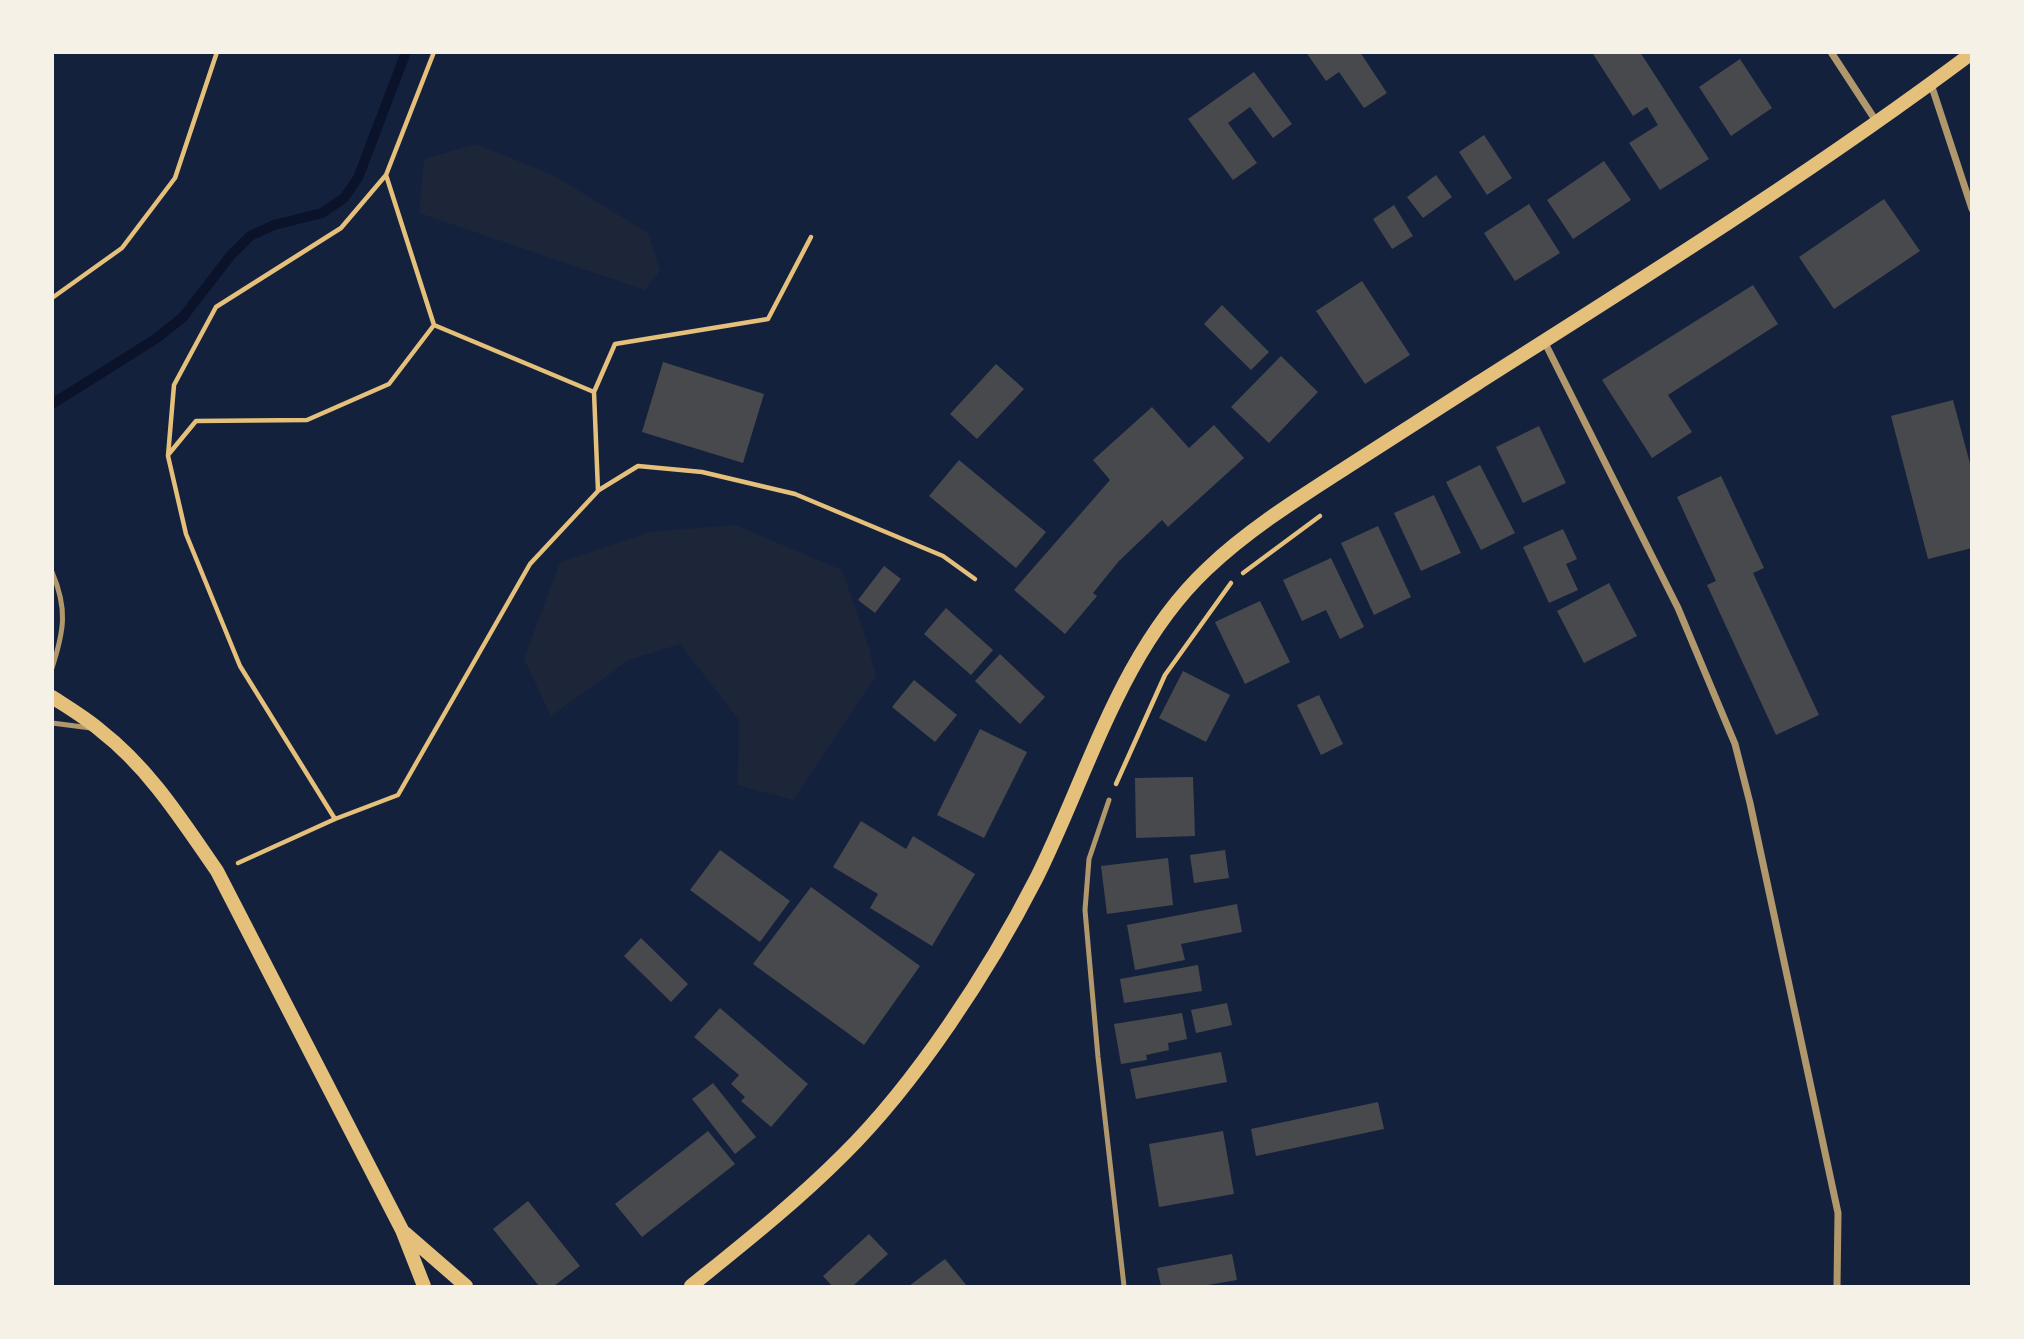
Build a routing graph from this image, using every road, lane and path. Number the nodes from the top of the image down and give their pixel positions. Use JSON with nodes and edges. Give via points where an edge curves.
{"nodes":[{"id":1,"x":217,"y":52,"type":"edge"},
{"id":2,"x":434,"y":52,"type":"edge"},
{"id":3,"x":1831,"y":52,"type":"edge"},
{"id":4,"x":1972,"y":53,"type":"edge"},
{"id":5,"x":1931,"y":84,"type":"junction"},
{"id":6,"x":1877,"y":121,"type":"junction"},
{"id":7,"x":386,"y":175,"type":"junction"},
{"id":8,"x":1972,"y":209,"type":"edge"},
{"id":9,"x":811,"y":237,"type":"dead end"},
{"id":10,"x":52,"y":298,"type":"edge"},
{"id":11,"x":434,"y":325,"type":"junction"},
{"id":12,"x":1544,"y":341,"type":"junction"},
{"id":13,"x":594,"y":392,"type":"junction"},
{"id":14,"x":168,"y":456,"type":"junction"},
{"id":15,"x":598,"y":491,"type":"junction"},
{"id":16,"x":1328,"y":510,"type":"dead end"},
{"id":17,"x":52,"y":572,"type":"edge"},
{"id":18,"x":975,"y":579,"type":"dead end"},
{"id":19,"x":52,"y":668,"type":"edge"},
{"id":20,"x":52,"y":697,"type":"edge"},
{"id":21,"x":52,"y":723,"type":"edge"},
{"id":22,"x":102,"y":731,"type":"junction"},
{"id":23,"x":1109,"y":800,"type":"joint"},
{"id":24,"x":335,"y":819,"type":"junction"},
{"id":25,"x":218,"y":871,"type":"junction"},
{"id":26,"x":401,"y":1230,"type":"junction"},
{"id":27,"x":424,"y":1286,"type":"edge"},
{"id":28,"x":466,"y":1286,"type":"edge"},
{"id":29,"x":691,"y":1286,"type":"edge"},
{"id":30,"x":1124,"y":1286,"type":"edge"},
{"id":31,"x":1837,"y":1286,"type":"edge"}],
"edges":[{"from":1,"to":10,"type":"path","via":[[175,178],[122,248]]},
{"from":2,"to":7,"type":"path"},
{"from":3,"to":6,"type":"street"},
{"from":4,"to":5,"type":"main road"},
{"from":5,"to":6,"type":"main road"},
{"from":5,"to":8,"type":"street"},
{"from":6,"to":12,"type":"main road","via":[[1713,234]]},
{"from":7,"to":11,"type":"path"},
{"from":7,"to":14,"type":"path","via":[[341,229],[216,307],[174,385]]},
{"from":9,"to":13,"type":"path","via":[[768,319],[615,344]]},
{"from":11,"to":13,"type":"path"},
{"from":11,"to":14,"type":"path","via":[[389,384],[307,420],[196,421]]},
{"from":12,"to":29,"type":"main road","via":[[1284,507],[1206,569],[1133,665],[1035,879],[990,960],[939,1037],[846,1153],[772,1222]]},
{"from":12,"to":31,"type":"street","via":[[1678,608],[1735,744],[1838,1213]]},
{"from":13,"to":15,"type":"path"},
{"from":14,"to":24,"type":"path","via":[[187,534],[240,666]]},
{"from":15,"to":18,"type":"path","via":[[638,466],[702,472],[795,494],[943,556]]},
{"from":15,"to":24,"type":"path","via":[[530,564],[398,795]]},
{"from":16,"to":23,"type":"path","via":[[1233,580],[1165,675]]},
{"from":17,"to":19,"type":"lane","via":[[63,601],[64,631]]},
{"from":20,"to":22,"type":"main road"},
{"from":21,"to":22,"type":"lane"},
{"from":22,"to":25,"type":"main road","via":[[140,768]]},
{"from":23,"to":30,"type":"lane","via":[[1089,859],[1085,910]]},
{"from":24,"to":25,"type":"path"},
{"from":25,"to":26,"type":"main road"},
{"from":26,"to":27,"type":"main road"},
{"from":26,"to":28,"type":"main road"}]}
